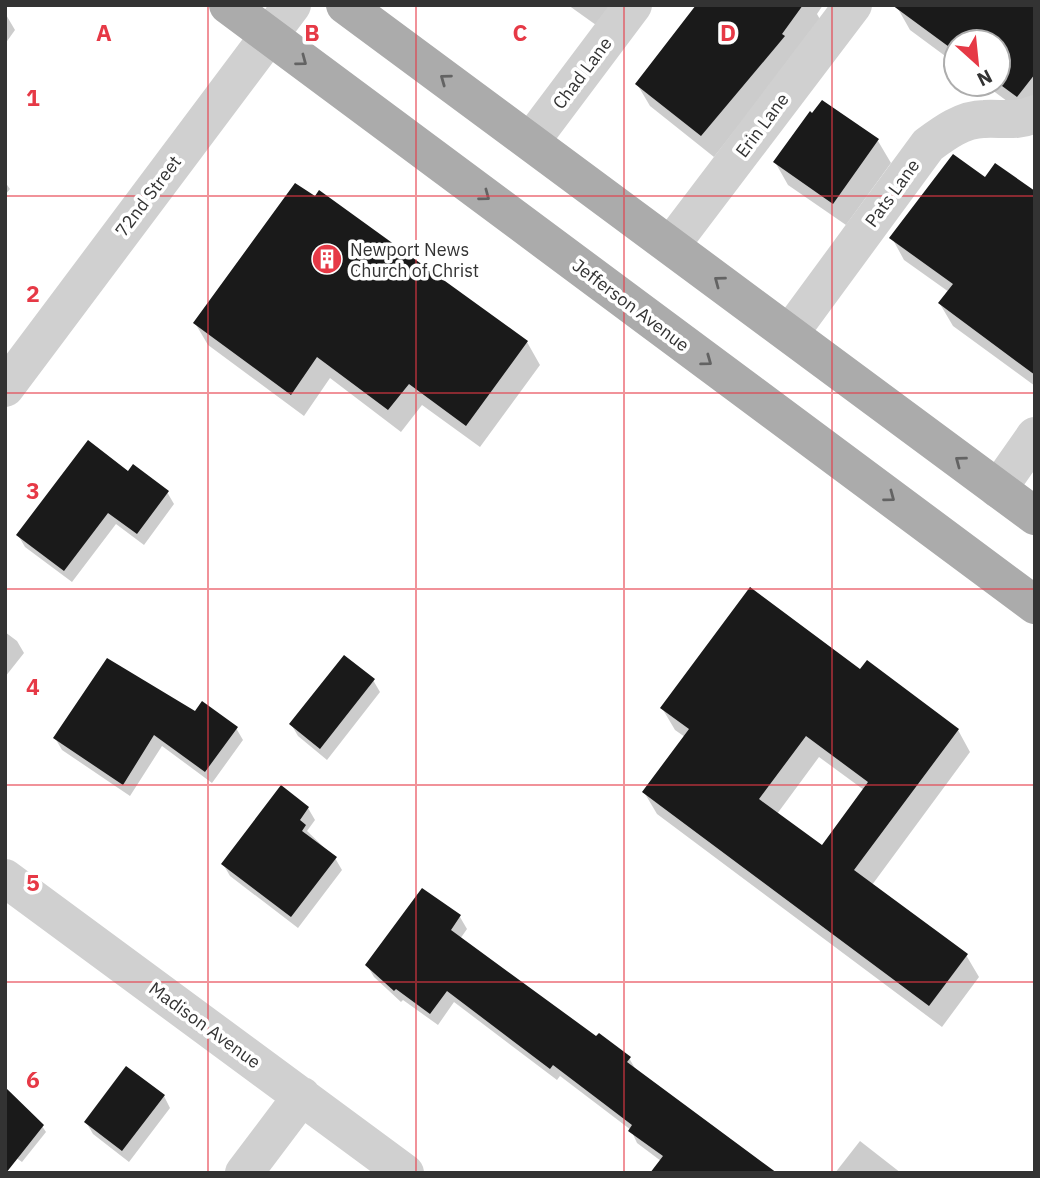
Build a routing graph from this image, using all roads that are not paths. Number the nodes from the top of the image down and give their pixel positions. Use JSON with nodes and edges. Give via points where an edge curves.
{"nodes":[{"id":1,"x":228,"y":5,"type":"edge"},
{"id":2,"x":292,"y":5,"type":"edge"},
{"id":3,"x":345,"y":5,"type":"edge"},
{"id":4,"x":633,"y":5,"type":"edge"},
{"id":5,"x":853,"y":5,"type":"edge"},
{"id":6,"x":269,"y":36,"type":"junction"},
{"id":7,"x":1035,"y":114,"type":"edge"},
{"id":8,"x":531,"y":141,"type":"junction"},
{"id":9,"x":671,"y":245,"type":"junction"},
{"id":10,"x":790,"y":333,"type":"junction"},
{"id":11,"x":5,"y":388,"type":"edge"},
{"id":12,"x":1035,"y":436,"type":"edge"},
{"id":13,"x":998,"y":489,"type":"junction"},
{"id":14,"x":1035,"y":516,"type":"edge"},
{"id":15,"x":1035,"y":605,"type":"edge"},
{"id":16,"x":5,"y":878,"type":"edge"},
{"id":17,"x":302,"y":1096,"type":"junction"},
{"id":18,"x":244,"y":1173,"type":"edge"},
{"id":19,"x":405,"y":1173,"type":"edge"}],
"edges":[{"from":1,"to":6,"type":"main road","name":"Jefferson Avenue"},
{"from":2,"to":6,"type":"street","name":"72nd Street"},
{"from":8,"to":3,"type":"main road","one_way":true},
{"from":4,"to":8,"type":"street","name":"Chad Lane"},
{"from":5,"to":9,"type":"street","name":"Erin Lane"},
{"from":6,"to":11,"type":"street","name":"72nd Street"},
{"from":6,"to":15,"type":"main road","name":"Jefferson Avenue","one_way":true},
{"from":7,"to":10,"type":"street","name":"Pats Lane","via":[[1026,119],[982,118],[953,127],[928,145]]},
{"from":8,"to":9,"type":"main road"},
{"from":10,"to":9,"type":"main road","one_way":true},
{"from":13,"to":10,"type":"main road","one_way":true},
{"from":12,"to":13,"type":"street"},
{"from":13,"to":14,"type":"main road"},
{"from":16,"to":17,"type":"street","name":"Madison Avenue"},
{"from":17,"to":18,"type":"street"},
{"from":17,"to":19,"type":"street","name":"Madison Avenue"}]}
